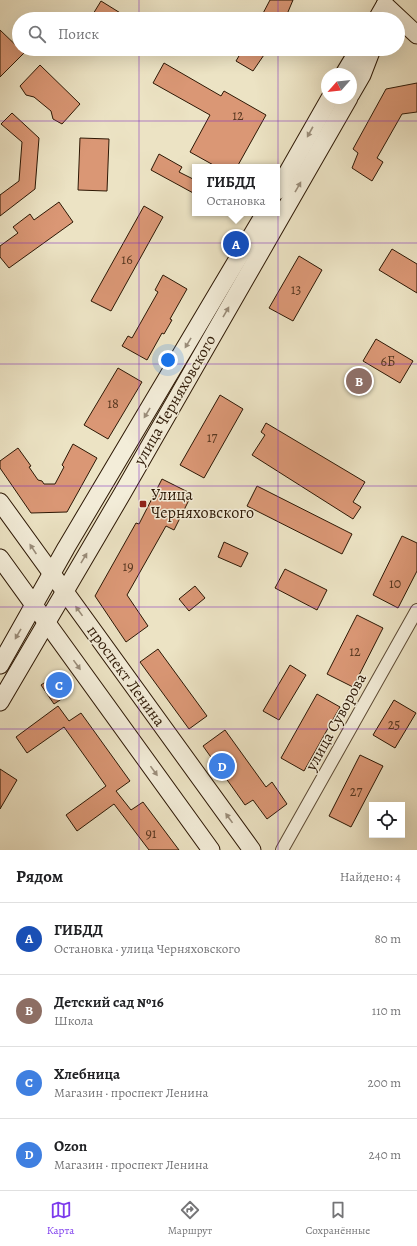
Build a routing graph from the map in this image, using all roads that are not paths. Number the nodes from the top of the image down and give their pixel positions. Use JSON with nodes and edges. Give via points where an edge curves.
{"nodes":[{"id":1,"x":405,"y":26,"type":"edge"},
{"id":2,"x":417,"y":35,"type":"edge"},
{"id":3,"x":354,"y":56,"type":"edge"},
{"id":4,"x":369,"y":56,"type":"edge"},
{"id":5,"x":347,"y":68,"type":"edge"},
{"id":6,"x":357,"y":84,"type":"edge"},
{"id":7,"x":327,"y":104,"type":"edge"},
{"id":8,"x":346,"y":104,"type":"edge"},
{"id":9,"x":280,"y":187,"type":"edge"},
{"id":10,"x":263,"y":216,"type":"edge"},
{"id":11,"x":0,"y":502,"type":"edge"},
{"id":12,"x":0,"y":558,"type":"edge"},
{"id":13,"x":51,"y":574,"type":"junction"},
{"id":14,"x":65,"y":592,"type":"junction"},
{"id":15,"x":34,"y":605,"type":"junction"},
{"id":16,"x":417,"y":610,"type":"edge"},
{"id":17,"x":46,"y":622,"type":"junction"},
{"id":18,"x":0,"y":665,"type":"edge"},
{"id":19,"x":0,"y":702,"type":"edge"},
{"id":20,"x":211,"y":850,"type":"edge"},
{"id":21,"x":252,"y":850,"type":"edge"},
{"id":22,"x":282,"y":850,"type":"edge"}],
"edges":[{"from":1,"to":2,"type":"street"},
{"from":3,"to":5,"type":"street"},
{"from":4,"to":6,"type":"street"},
{"from":7,"to":9,"type":"street","one_way":true},
{"from":14,"to":8,"type":"street","name":"улица Черняховского","one_way":true},
{"from":10,"to":13,"type":"street","one_way":true},
{"from":13,"to":11,"type":"street","name":"проспект Ленина","one_way":true},
{"from":12,"to":15,"type":"street","name":"проспект Ленина"},
{"from":13,"to":14,"type":"street","name":"проспект Ленина"},
{"from":13,"to":15,"type":"street"},
{"from":14,"to":17,"type":"street","name":"улица Черняховского"},
{"from":21,"to":14,"type":"street","name":"проспект Ленина","one_way":true},
{"from":15,"to":17,"type":"street","name":"проспект Ленина"},
{"from":15,"to":18,"type":"street","one_way":true},
{"from":16,"to":22,"type":"street","name":"улица Суворова"},
{"from":17,"to":19,"type":"street","name":"улица Черняховского"},
{"from":17,"to":20,"type":"street","name":"проспект Ленина","one_way":true}]}
